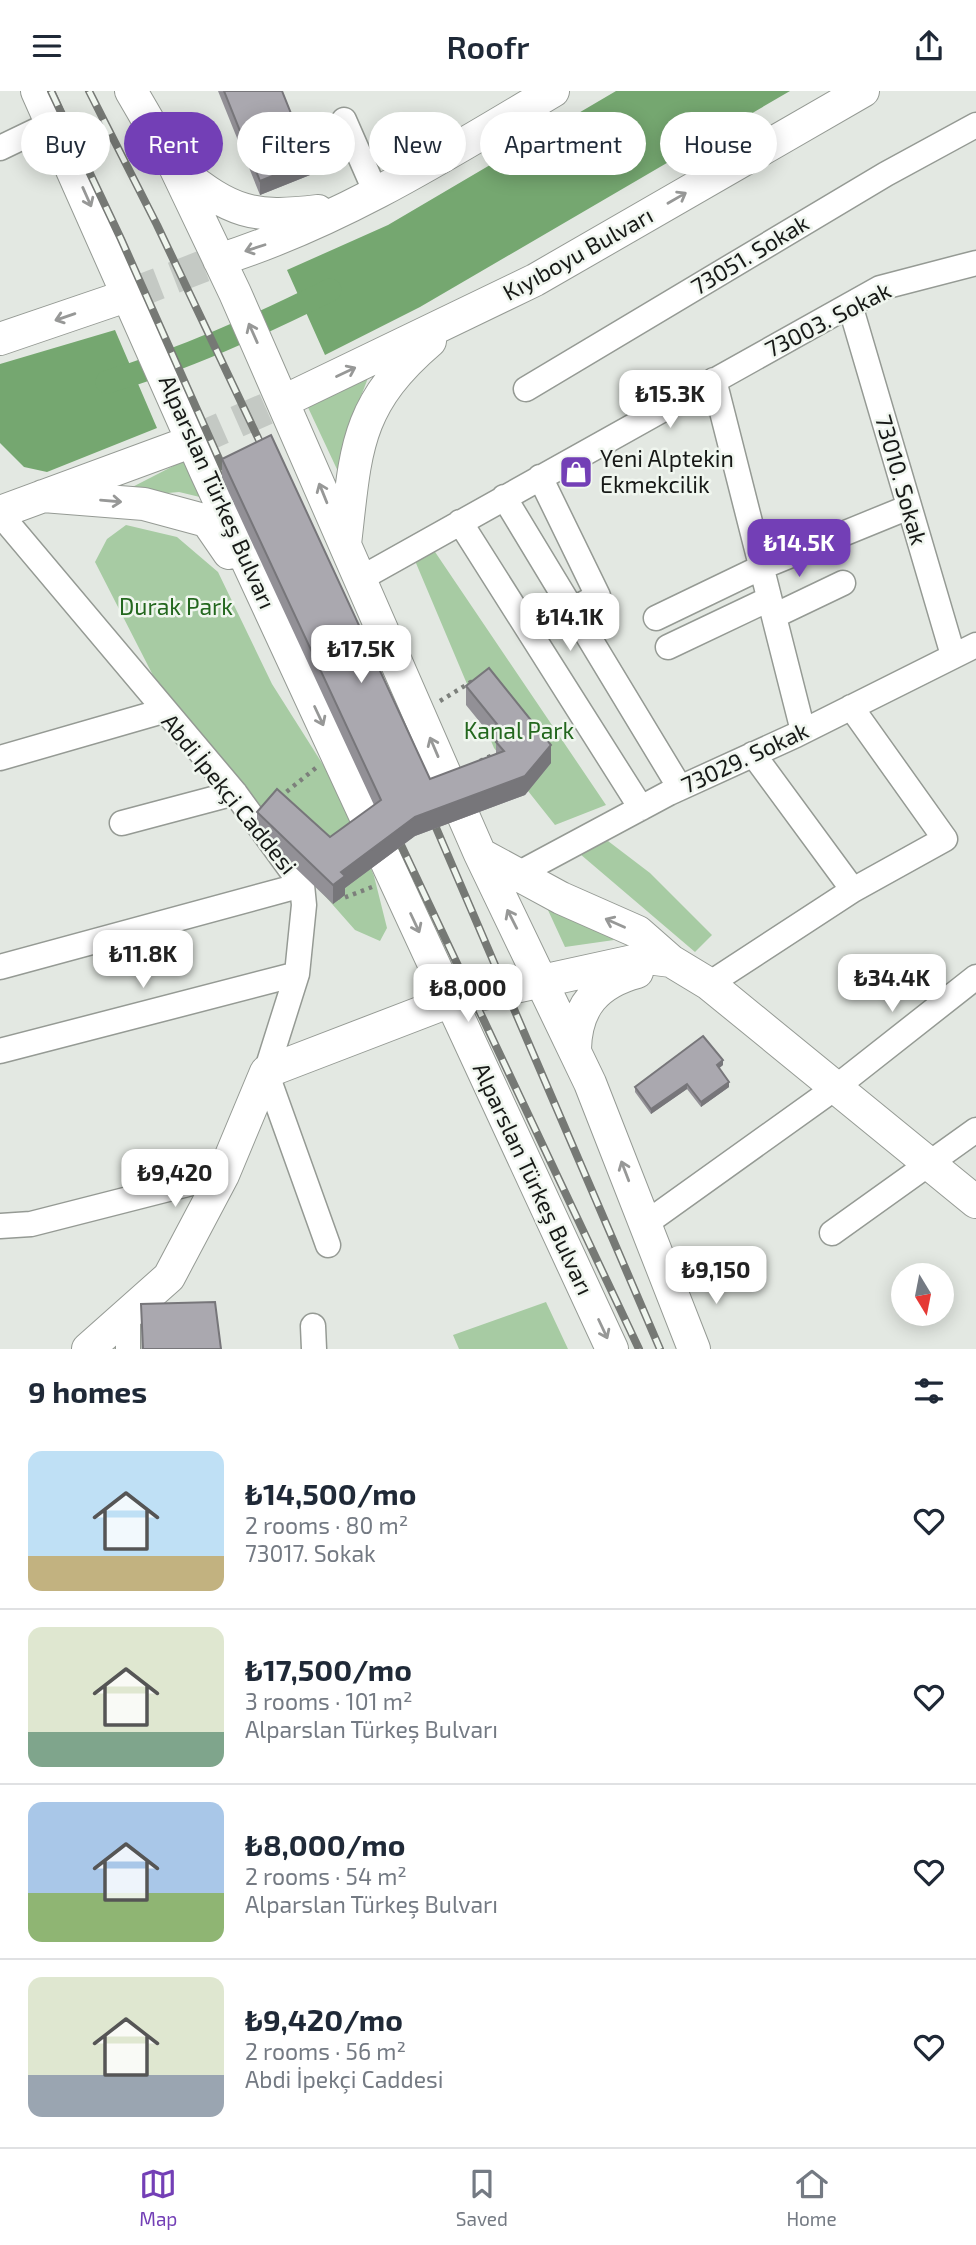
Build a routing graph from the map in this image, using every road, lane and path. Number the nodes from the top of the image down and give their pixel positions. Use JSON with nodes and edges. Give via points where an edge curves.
{"nodes":[{"id":1,"x":37,"y":91,"type":"edge"},
{"id":2,"x":131,"y":91,"type":"edge"},
{"id":3,"x":553,"y":91,"type":"edge"},
{"id":4,"x":863,"y":91,"type":"edge"},
{"id":5,"x":47,"y":112,"type":"edge"},
{"id":6,"x":143,"y":112,"type":"edge"},
{"id":7,"x":976,"y":125,"type":"edge"},
{"id":8,"x":21,"y":138,"type":"edge"},
{"id":9,"x":355,"y":145,"type":"edge"},
{"id":10,"x":0,"y":148,"type":"edge"},
{"id":11,"x":75,"y":175,"type":"edge"},
{"id":12,"x":179,"y":175,"type":"edge"},
{"id":13,"x":186,"y":175,"type":"edge"},
{"id":14,"x":376,"y":193,"type":"junction"},
{"id":15,"x":347,"y":207,"type":"junction"},
{"id":16,"x":219,"y":260,"type":"junction"},
{"id":17,"x":976,"y":263,"type":"edge"},
{"id":18,"x":129,"y":295,"type":"junction"},
{"id":19,"x":850,"y":305,"type":"junction"},
{"id":20,"x":456,"y":319,"type":"junction"},
{"id":21,"x":0,"y":339,"type":"edge"},
{"id":22,"x":714,"y":380,"type":"junction"},
{"id":23,"x":526,"y":389,"type":"dead end"},
{"id":24,"x":284,"y":401,"type":"junction"},
{"id":25,"x":193,"y":441,"type":"junction"},
{"id":26,"x":540,"y":477,"type":"junction"},
{"id":27,"x":43,"y":496,"type":"junction"},
{"id":28,"x":504,"y":497,"type":"junction"},
{"id":29,"x":909,"y":507,"type":"junction"},
{"id":30,"x":2,"y":516,"type":"edge"},
{"id":31,"x":460,"y":521,"type":"junction"},
{"id":32,"x":345,"y":549,"type":"junction"},
{"id":33,"x":762,"y":568,"type":"junction"},
{"id":34,"x":358,"y":580,"type":"junction"},
{"id":35,"x":843,"y":583,"type":"dead end"},
{"id":36,"x":772,"y":607,"type":"junction"},
{"id":37,"x":572,"y":610,"type":"junction"},
{"id":38,"x":274,"y":618,"type":"junction"},
{"id":39,"x":656,"y":618,"type":"dead end"},
{"id":40,"x":976,"y":645,"type":"edge"},
{"id":41,"x":668,"y":647,"type":"dead end"},
{"id":42,"x":953,"y":655,"type":"junction"},
{"id":43,"x":478,"y":695,"type":"edge"},
{"id":44,"x":851,"y":707,"type":"junction"},
{"id":45,"x":163,"y":711,"type":"junction"},
{"id":46,"x":419,"y":713,"type":"junction"},
{"id":47,"x":803,"y":731,"type":"junction"},
{"id":48,"x":336,"y":752,"type":"junction"},
{"id":49,"x":753,"y":754,"type":"junction"},
{"id":50,"x":0,"y":758,"type":"edge"},
{"id":51,"x":506,"y":762,"type":"edge"},
{"id":52,"x":446,"y":777,"type":"junction"},
{"id":53,"x":680,"y":789,"type":"junction"},
{"id":54,"x":235,"y":793,"type":"junction"},
{"id":55,"x":278,"y":798,"type":"edge"},
{"id":56,"x":641,"y":808,"type":"junction"},
{"id":57,"x":122,"y":823,"type":"dead end"},
{"id":58,"x":480,"y":854,"type":"junction"},
{"id":59,"x":516,"y":874,"type":"junction"},
{"id":60,"x":394,"y":879,"type":"junction"},
{"id":61,"x":302,"y":885,"type":"junction"},
{"id":62,"x":853,"y":890,"type":"junction"},
{"id":63,"x":337,"y":896,"type":"edge"},
{"id":64,"x":671,"y":961,"type":"junction"},
{"id":65,"x":0,"y":967,"type":"edge"},
{"id":66,"x":297,"y":974,"type":"junction"},
{"id":67,"x":976,"y":977,"type":"edge"},
{"id":68,"x":543,"y":981,"type":"junction"},
{"id":69,"x":709,"y":984,"type":"junction"},
{"id":70,"x":451,"y":1001,"type":"junction"},
{"id":71,"x":575,"y":1049,"type":"junction"},
{"id":72,"x":0,"y":1051,"type":"edge"},
{"id":73,"x":266,"y":1072,"type":"junction"},
{"id":74,"x":835,"y":1088,"type":"junction"},
{"id":75,"x":976,"y":1130,"type":"edge"},
{"id":76,"x":928,"y":1163,"type":"junction"},
{"id":77,"x":223,"y":1175,"type":"junction"},
{"id":78,"x":976,"y":1202,"type":"edge"},
{"id":79,"x":31,"y":1224,"type":"junction"},
{"id":80,"x":645,"y":1224,"type":"junction"},
{"id":81,"x":0,"y":1226,"type":"edge"},
{"id":82,"x":832,"y":1233,"type":"dead end"},
{"id":83,"x":0,"y":1243,"type":"edge"},
{"id":84,"x":328,"y":1245,"type":"dead end"},
{"id":85,"x":674,"y":1296,"type":"junction"},
{"id":86,"x":128,"y":1313,"type":"junction"},
{"id":87,"x":88,"y":1349,"type":"edge"},
{"id":88,"x":128,"y":1349,"type":"edge"},
{"id":89,"x":612,"y":1349,"type":"edge"},
{"id":90,"x":694,"y":1349,"type":"edge"},
{"id":91,"x":718,"y":1349,"type":"edge"}],
"edges":[{"from":1,"to":5,"type":"main road","name":"Alparslan Türkeş Bulvarı"},
{"from":2,"to":6,"type":"main road"},
{"from":3,"to":14,"type":"main road"},
{"from":20,"to":4,"type":"main road","name":"Kıyıboyu Bulvarı","one_way":true,"via":[[535,280]]},
{"from":7,"to":23,"type":"street","name":"73051. Sokak"},
{"from":8,"to":10,"type":"street"},
{"from":9,"to":14,"type":"street"},
{"from":11,"to":18,"type":"main road","name":"Alparslan Türkeş Bulvarı","one_way":true},
{"from":12,"to":16,"type":"main road"},
{"from":13,"to":15,"type":"main road","via":[[235,209],[278,216]]},
{"from":14,"to":15,"type":"main road"},
{"from":15,"to":16,"type":"main road","one_way":true,"via":[[273,243]]},
{"from":24,"to":16,"type":"main road","one_way":true},
{"from":17,"to":19,"type":"street","name":"73003. Sokak","via":[[880,288]]},
{"from":18,"to":21,"type":"main road","one_way":true},
{"from":18,"to":25,"type":"main road","name":"Alparslan Türkeş Bulvarı"},
{"from":19,"to":22,"type":"street","name":"73003. Sokak"},
{"from":19,"to":29,"type":"street","name":"73010. Sokak"},
{"from":24,"to":20,"type":"main road","name":"Kıyıboyu Bulvarı","one_way":true},
{"from":20,"to":32,"type":"main road","via":[[405,362],[375,401],[356,446]]},
{"from":22,"to":26,"type":"street","name":"73003. Sokak"},
{"from":22,"to":33,"type":"street"},
{"from":32,"to":24,"type":"main road","one_way":true},
{"from":25,"to":27,"type":"main road"},
{"from":25,"to":38,"type":"main road","name":"Alparslan Türkeş Bulvarı"},
{"from":26,"to":28,"type":"street","name":"73003. Sokak"},
{"from":26,"to":37,"type":"street","via":[[598,596]]},
{"from":27,"to":30,"type":"main road"},
{"from":27,"to":38,"type":"main road","one_way":true,"via":[[144,504],[207,521]]},
{"from":28,"to":31,"type":"street","name":"73003. Sokak"},
{"from":28,"to":37,"type":"street"},
{"from":29,"to":33,"type":"street"},
{"from":29,"to":42,"type":"street","name":"73010. Sokak"},
{"from":30,"to":45,"type":"street","name":"Abdi İpekçi Caddesi"},
{"from":31,"to":34,"type":"street","name":"73003. Sokak"},
{"from":31,"to":56,"type":"street"},
{"from":32,"to":34,"type":"main road"},
{"from":33,"to":36,"type":"street"},
{"from":33,"to":39,"type":"street"},
{"from":34,"to":46,"type":"main road"},
{"from":35,"to":36,"type":"street"},
{"from":36,"to":41,"type":"street"},
{"from":36,"to":47,"type":"street"},
{"from":37,"to":53,"type":"street"},
{"from":38,"to":48,"type":"main road","name":"Alparslan Türkeş Bulvarı","one_way":true},
{"from":40,"to":42,"type":"street","name":"73029. Sokak"},
{"from":42,"to":44,"type":"street","name":"73029. Sokak"},
{"from":43,"to":46,"type":"path","via":[[471,682]]},
{"from":44,"to":47,"type":"street","name":"73029. Sokak"},
{"from":44,"to":62,"type":"street","via":[[945,839]]},
{"from":45,"to":50,"type":"street"},
{"from":45,"to":54,"type":"street","name":"Abdi İpekçi Caddesi"},
{"from":52,"to":46,"type":"main road","one_way":true},
{"from":47,"to":49,"type":"street","name":"73029. Sokak"},
{"from":48,"to":55,"type":"path"},
{"from":48,"to":60,"type":"main road","name":"Alparslan Türkeş Bulvarı"},
{"from":49,"to":53,"type":"street","name":"73029. Sokak"},
{"from":49,"to":62,"type":"street"},
{"from":51,"to":52,"type":"path","via":[[495,754]]},
{"from":52,"to":58,"type":"main road"},
{"from":53,"to":56,"type":"street","name":"73029. Sokak"},
{"from":54,"to":57,"type":"street"},
{"from":54,"to":61,"type":"street","name":"Abdi İpekçi Caddesi"},
{"from":56,"to":59,"type":"street","name":"73029. Sokak"},
{"from":58,"to":59,"type":"main road"},
{"from":68,"to":58,"type":"main road","one_way":true},
{"from":64,"to":59,"type":"main road","one_way":true,"via":[[638,932]]},
{"from":60,"to":63,"type":"path","via":[[341,899]]},
{"from":60,"to":70,"type":"main road","name":"Alparslan Türkeş Bulvarı","one_way":true},
{"from":61,"to":65,"type":"street"},
{"from":61,"to":66,"type":"street","name":"Abdi İpekçi Caddesi"},
{"from":62,"to":69,"type":"street"},
{"from":64,"to":68,"type":"main road","via":[[647,958]]},
{"from":64,"to":69,"type":"main road"},
{"from":64,"to":71,"type":"main road","via":[[621,977],[590,999],[576,1024]]},
{"from":66,"to":72,"type":"street"},
{"from":66,"to":73,"type":"street","name":"Abdi İpekçi Caddesi"},
{"from":67,"to":74,"type":"street"},
{"from":68,"to":70,"type":"main road"},
{"from":68,"to":71,"type":"main road"},
{"from":69,"to":74,"type":"main road"},
{"from":70,"to":73,"type":"main road"},
{"from":70,"to":89,"type":"main road","name":"Alparslan Türkeş Bulvarı","one_way":true},
{"from":80,"to":71,"type":"main road","one_way":true},
{"from":73,"to":77,"type":"main road","name":"Abdi İpekçi Caddesi"},
{"from":73,"to":84,"type":"street"},
{"from":74,"to":76,"type":"main road"},
{"from":74,"to":80,"type":"street"},
{"from":75,"to":76,"type":"street"},
{"from":76,"to":78,"type":"main road"},
{"from":76,"to":82,"type":"street"},
{"from":77,"to":79,"type":"street"},
{"from":77,"to":86,"type":"main road","name":"Abdi İpekçi Caddesi","via":[[169,1277]]},
{"from":79,"to":81,"type":"street"},
{"from":79,"to":83,"type":"street"},
{"from":80,"to":85,"type":"main road"},
{"from":85,"to":90,"type":"main road"},
{"from":85,"to":91,"type":"main road"},
{"from":86,"to":87,"type":"main road","name":"Abdi İpekçi Caddesi"},
{"from":86,"to":88,"type":"street"}]}
